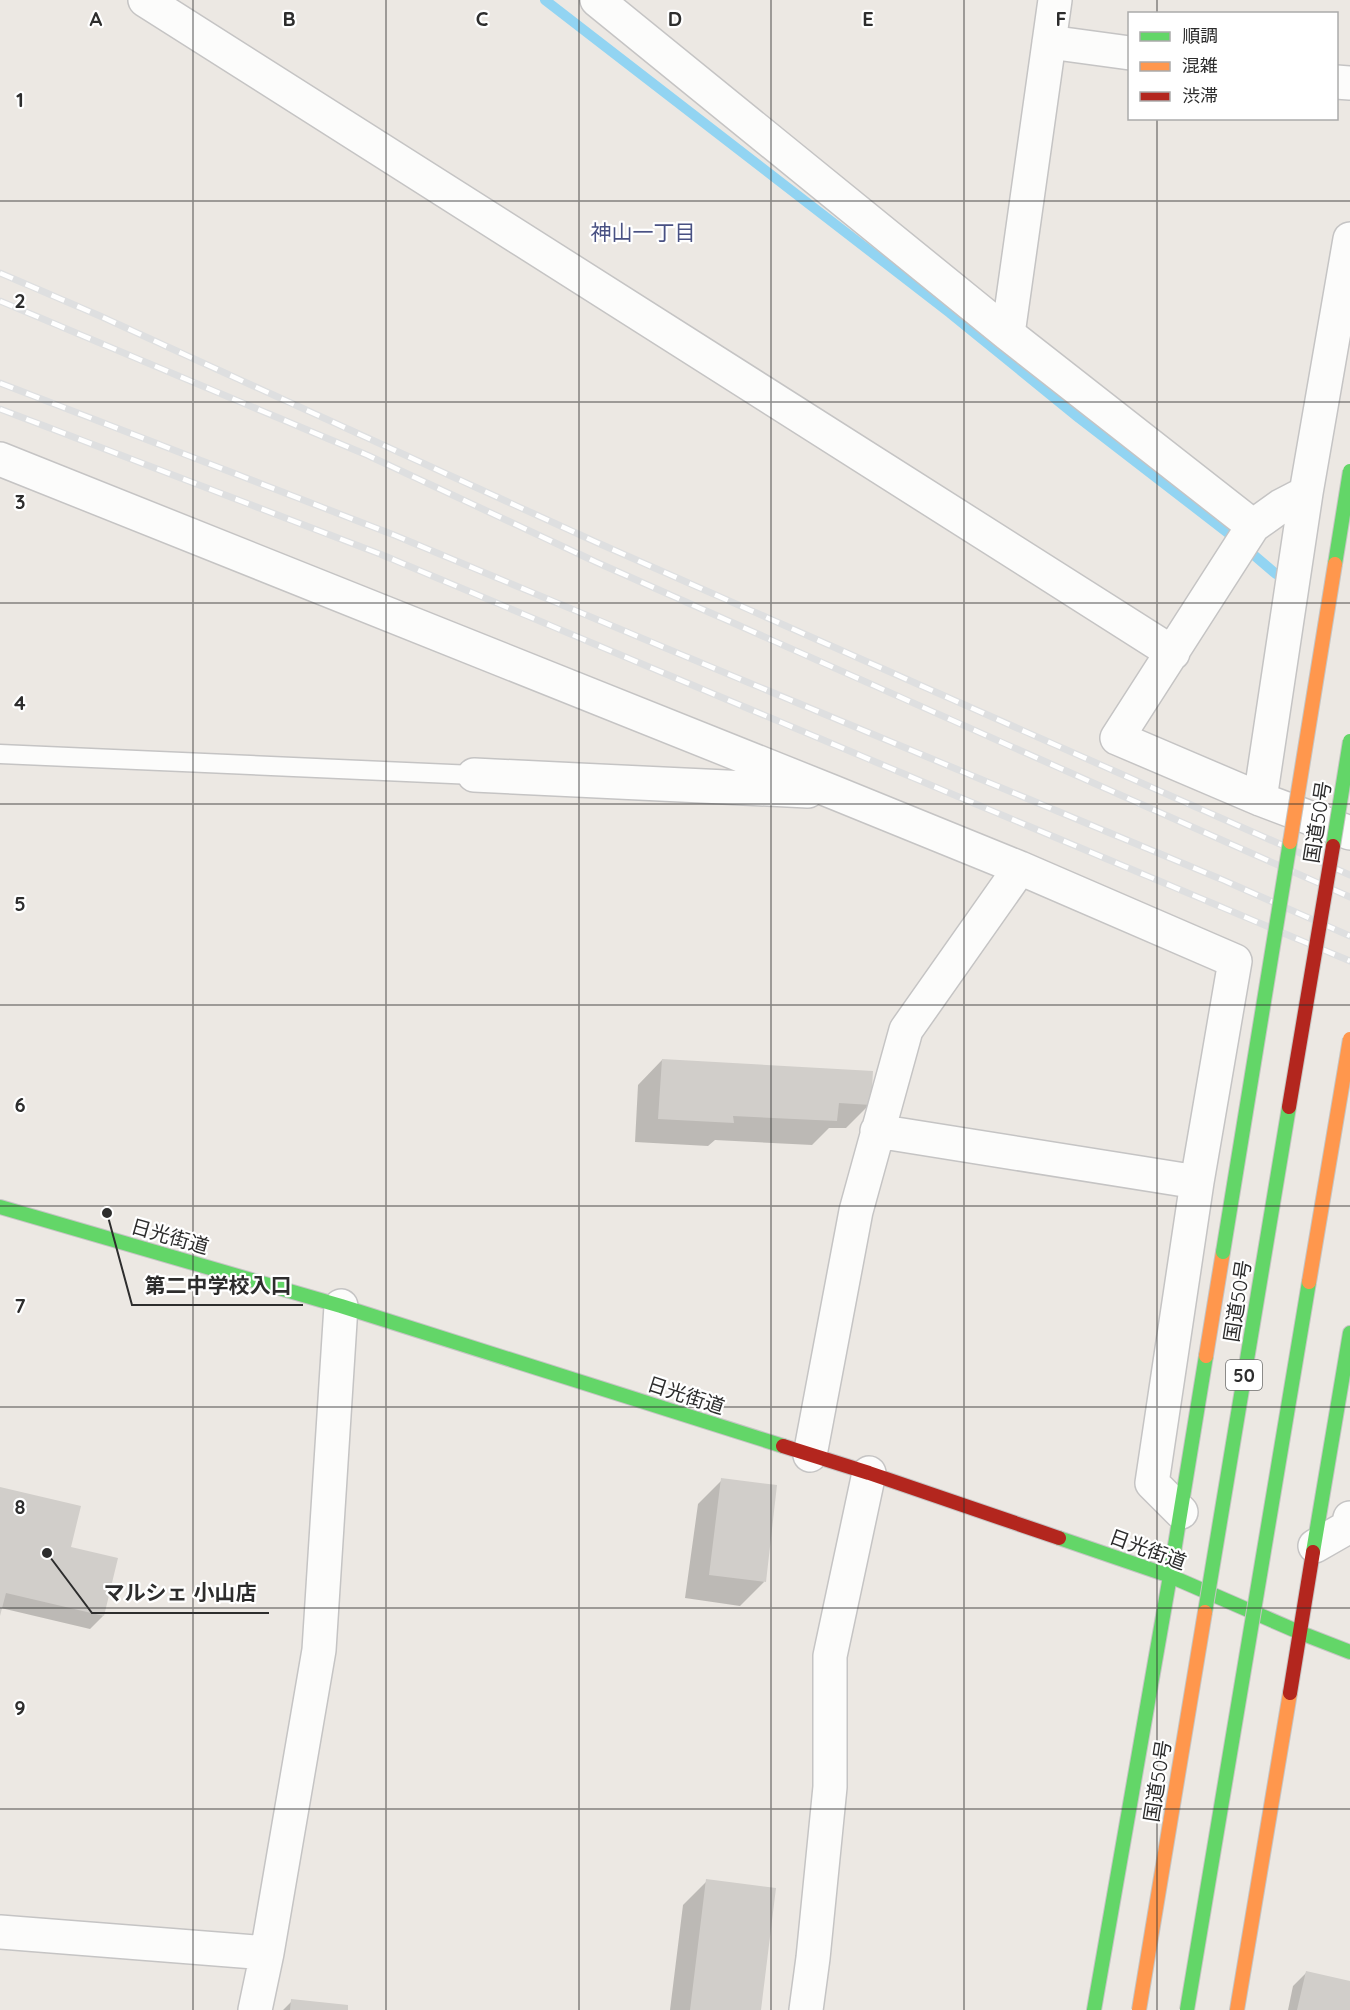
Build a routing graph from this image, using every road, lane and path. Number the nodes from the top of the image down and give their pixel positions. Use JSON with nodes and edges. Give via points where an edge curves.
{"nodes":[{"id":1,"x":145,"y":0,"type":"edge"},
{"id":2,"x":597,"y":0,"type":"edge"},
{"id":3,"x":1055,"y":0,"type":"edge"},
{"id":4,"x":1049,"y":42,"type":"junction"},
{"id":5,"x":1128,"y":53,"type":"edge"},
{"id":6,"x":1350,"y":239,"type":"edge"},
{"id":7,"x":1008,"y":334,"type":"junction"},
{"id":8,"x":0,"y":459,"type":"edge"},
{"id":9,"x":1350,"y":471,"type":"edge"},
{"id":10,"x":1306,"y":493,"type":"junction"},
{"id":11,"x":1252,"y":526,"type":"junction"},
{"id":12,"x":1173,"y":653,"type":"junction"},
{"id":13,"x":1350,"y":741,"type":"edge"},
{"id":14,"x":0,"y":754,"type":"edge"},
{"id":15,"x":474,"y":776,"type":"joint"},
{"id":16,"x":833,"y":792,"type":"junction"},
{"id":17,"x":1260,"y":799,"type":"junction"},
{"id":18,"x":1350,"y":833,"type":"edge"},
{"id":19,"x":1020,"y":868,"type":"junction"},
{"id":20,"x":1350,"y":1039,"type":"edge"},
{"id":21,"x":877,"y":1131,"type":"junction"},
{"id":22,"x":1197,"y":1182,"type":"junction"},
{"id":23,"x":0,"y":1207,"type":"edge"},
{"id":24,"x":341,"y":1306,"type":"junction"},
{"id":25,"x":1350,"y":1333,"type":"edge"},
{"id":26,"x":810,"y":1455,"type":"junction"},
{"id":27,"x":869,"y":1473,"type":"junction"},
{"id":28,"x":1181,"y":1512,"type":"junction"},
{"id":29,"x":1350,"y":1518,"type":"edge"},
{"id":30,"x":1315,"y":1546,"type":"junction"},
{"id":31,"x":1170,"y":1576,"type":"junction"},
{"id":32,"x":1301,"y":1633,"type":"junction"},
{"id":33,"x":1350,"y":1652,"type":"edge"},
{"id":34,"x":0,"y":1932,"type":"edge"},
{"id":35,"x":267,"y":1953,"type":"junction"},
{"id":36,"x":255,"y":2010,"type":"edge"},
{"id":37,"x":806,"y":2010,"type":"edge"},
{"id":38,"x":1094,"y":2010,"type":"edge"},
{"id":39,"x":1138,"y":2010,"type":"edge"},
{"id":40,"x":1187,"y":2010,"type":"edge"},
{"id":41,"x":1237,"y":2010,"type":"edge"}],
"edges":[{"from":1,"to":12,"type":"street"},
{"from":2,"to":7,"type":"street"},
{"from":3,"to":4,"type":"street"},
{"from":4,"to":5,"type":"street"},
{"from":4,"to":7,"type":"street"},
{"from":6,"to":10,"type":"street"},
{"from":7,"to":11,"type":"street"},
{"from":8,"to":16,"type":"street"},
{"from":9,"to":28,"type":"main road","bridge":true},
{"from":10,"to":11,"type":"street"},
{"from":10,"to":17,"type":"street"},
{"from":11,"to":12,"type":"street"},
{"from":12,"to":17,"type":"street","via":[[1118,738]]},
{"from":13,"to":39,"type":"main road","name":"国道50号","number":"50","bridge":true},
{"from":14,"to":15,"type":"lane"},
{"from":15,"to":16,"type":"street"},
{"from":16,"to":19,"type":"street"},
{"from":17,"to":18,"type":"street"},
{"from":19,"to":21,"type":"street","via":[[906,1030]]},
{"from":19,"to":22,"type":"street","via":[[1235,961]]},
{"from":20,"to":40,"type":"main road","number":"50","bridge":true},
{"from":21,"to":22,"type":"street"},
{"from":21,"to":26,"type":"street","via":[[856,1211]]},
{"from":22,"to":28,"type":"street","via":[[1152,1483]]},
{"from":23,"to":24,"type":"main road","name":"日光街道"},
{"from":24,"to":26,"type":"main road","name":"日光街道"},
{"from":24,"to":35,"type":"street","via":[[319,1650]]},
{"from":25,"to":30,"type":"main road"},
{"from":26,"to":27,"type":"main road","name":"日光街道"},
{"from":27,"to":31,"type":"main road","name":"日光街道"},
{"from":27,"to":37,"type":"street","via":[[830,1656],[830,1787]]},
{"from":28,"to":31,"type":"main road"},
{"from":29,"to":30,"type":"street","via":[[1348,1527]]},
{"from":30,"to":32,"type":"main road"},
{"from":31,"to":32,"type":"main road","name":"日光街道"},
{"from":31,"to":38,"type":"main road"},
{"from":32,"to":33,"type":"main road","name":"日光街道"},
{"from":32,"to":41,"type":"main road"},
{"from":34,"to":35,"type":"street"},
{"from":35,"to":36,"type":"street"}]}
